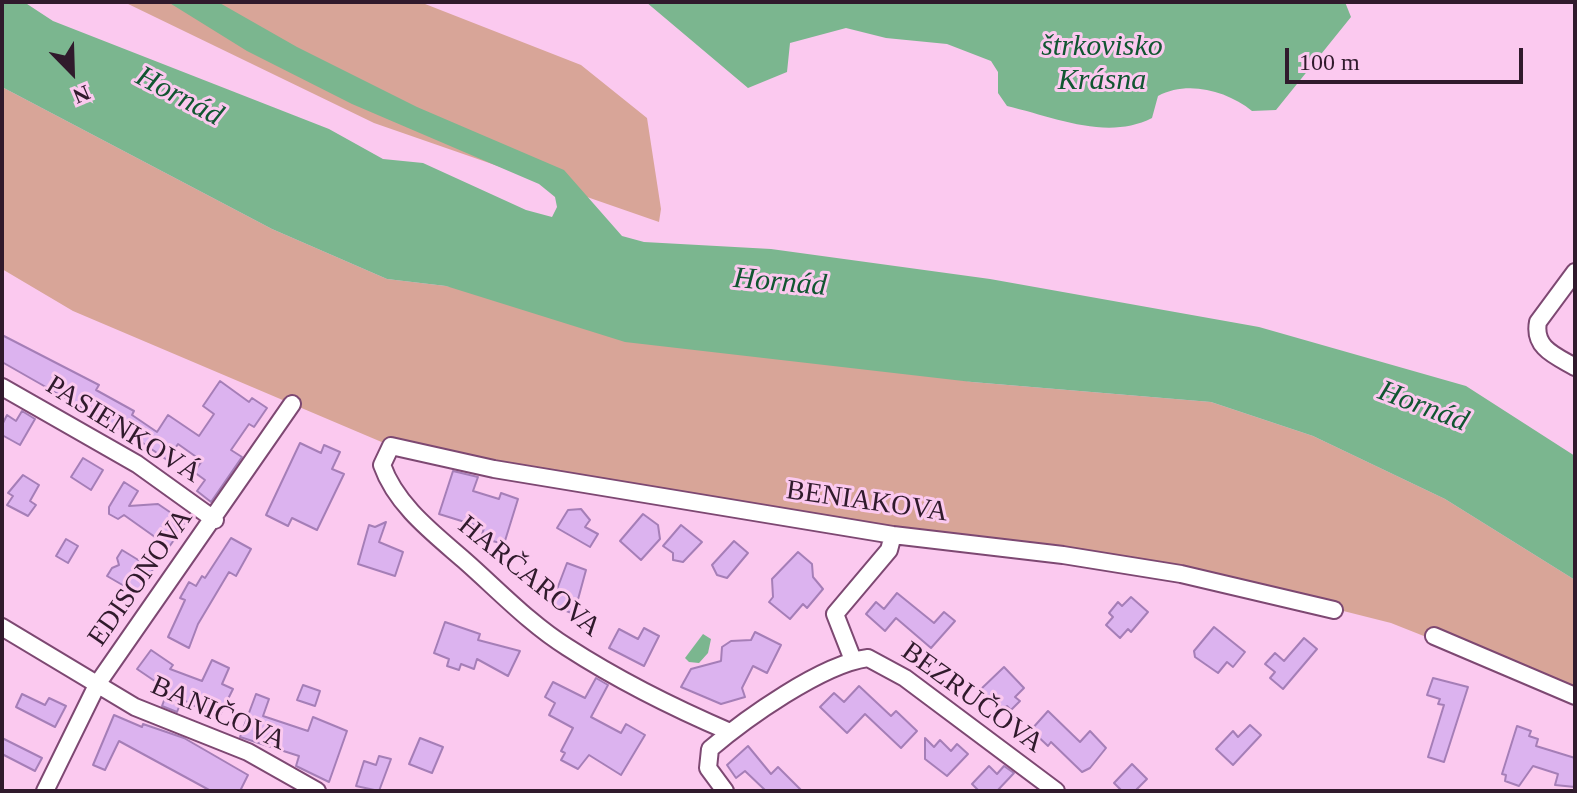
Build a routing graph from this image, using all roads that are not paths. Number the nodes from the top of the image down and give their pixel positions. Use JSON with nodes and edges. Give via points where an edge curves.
{"nodes":[{"id":1,"x":1575,"y":272,"type":"edge"},
{"id":2,"x":1575,"y":367,"type":"edge"},
{"id":3,"x":2,"y":387,"type":"edge"},
{"id":4,"x":292,"y":404,"type":"dead end"},
{"id":5,"x":391,"y":446,"type":"joint"},
{"id":6,"x":215,"y":520,"type":"junction"},
{"id":7,"x":893,"y":535,"type":"junction"},
{"id":8,"x":1334,"y":610,"type":"dead end"},
{"id":9,"x":2,"y":627,"type":"edge"},
{"id":10,"x":1434,"y":636,"type":"dead end"},
{"id":11,"x":853,"y":660,"type":"junction"},
{"id":12,"x":98,"y":683,"type":"junction"},
{"id":13,"x":1575,"y":696,"type":"edge"},
{"id":14,"x":730,"y":732,"type":"junction"},
{"id":15,"x":45,"y":791,"type":"edge"},
{"id":16,"x":317,"y":791,"type":"edge"},
{"id":17,"x":725,"y":791,"type":"edge"},
{"id":18,"x":1056,"y":791,"type":"edge"}],
"edges":[{"from":1,"to":2,"type":"street","via":[[1537,330],[1544,348]]},
{"from":3,"to":6,"type":"street","name":"PASIENKOVÁ","via":[[137,464]]},
{"from":4,"to":6,"type":"street","name":"EDISONOVA"},
{"from":5,"to":7,"type":"street","name":"BENIAKOVA","via":[[494,469]]},
{"from":5,"to":14,"type":"street","name":"HARČAROVA","via":[[382,465],[390,486],[425,526],[508,599],[565,646]]},
{"from":6,"to":12,"type":"street","name":"EDISONOVA"},
{"from":7,"to":8,"type":"street","name":"BENIAKOVA","via":[[1181,574]]},
{"from":7,"to":11,"type":"street","name":"BEZRUČOVA","via":[[889,550],[835,614]]},
{"from":9,"to":12,"type":"street","name":"BANIČOVA"},
{"from":10,"to":13,"type":"street"},
{"from":11,"to":14,"type":"street","name":"BEZRUČOVA","via":[[816,677]]},
{"from":11,"to":18,"type":"street","name":"BEZRUČOVA","via":[[868,658],[905,678]]},
{"from":12,"to":15,"type":"street","name":"EDISONOVA"},
{"from":12,"to":16,"type":"street","name":"BANIČOVA","via":[[163,720],[248,752]]},
{"from":14,"to":17,"type":"street","name":"BEZRUČOVA","via":[[707,757],[713,779]]}]}
